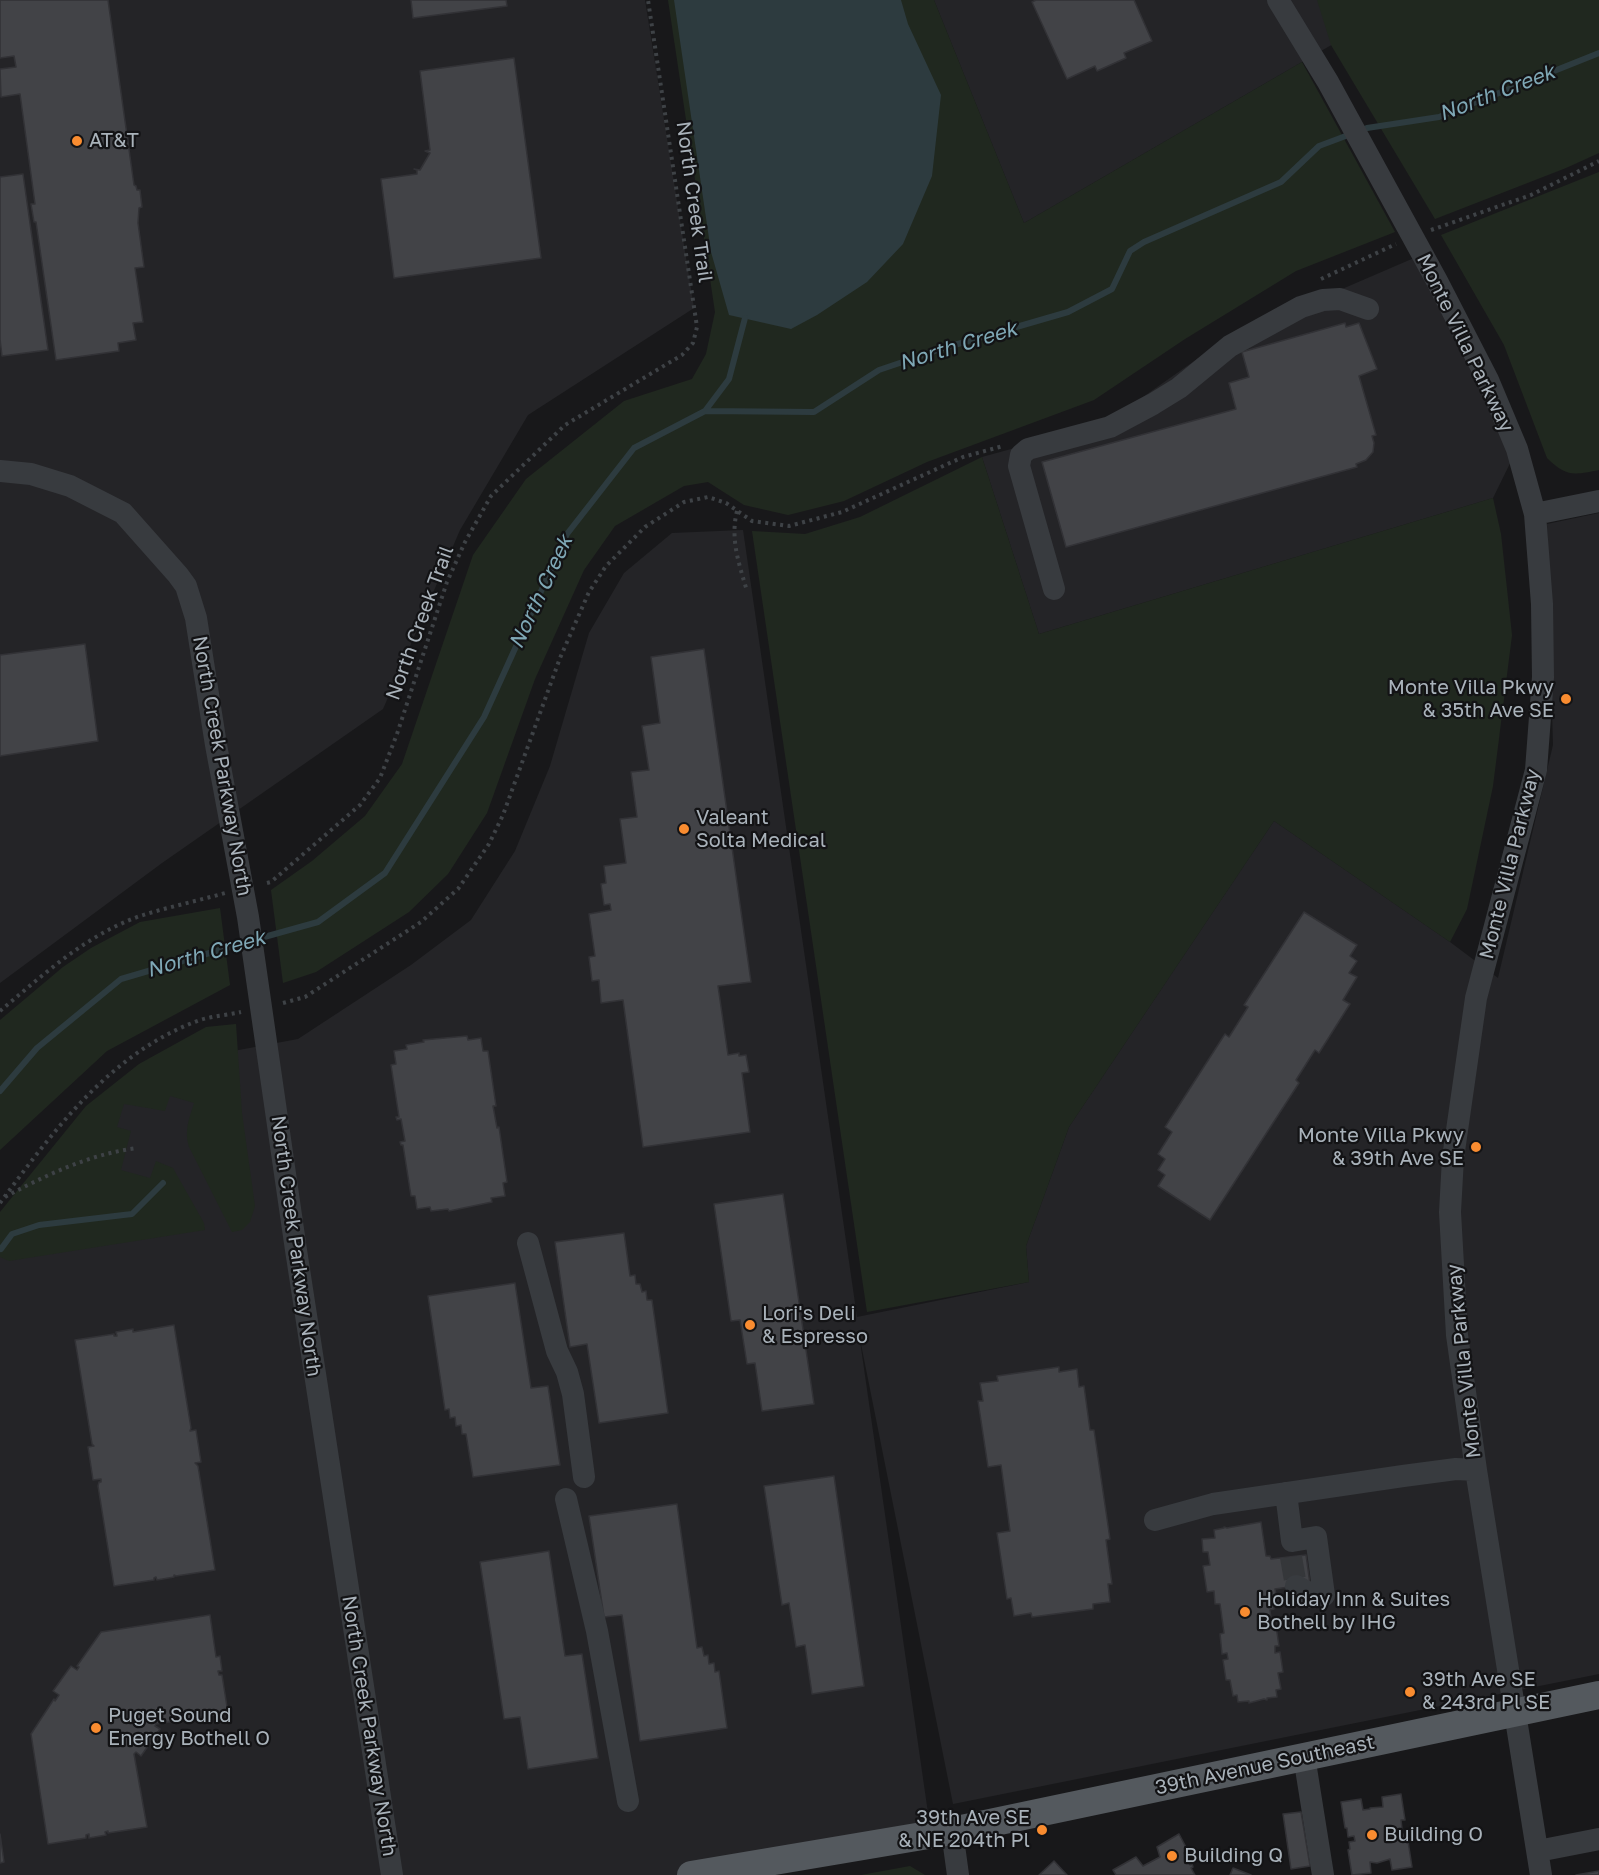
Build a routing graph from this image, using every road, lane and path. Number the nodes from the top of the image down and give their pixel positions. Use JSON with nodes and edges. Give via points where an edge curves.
{"nodes":[{"id":1,"x":648,"y":0,"type":"edge"},
{"id":2,"x":1278,"y":0,"type":"edge"},
{"id":3,"x":1368,"y":309,"type":"dead end"},
{"id":4,"x":0,"y":471,"type":"edge"},
{"id":5,"x":1599,"y":501,"type":"edge"},
{"id":6,"x":737,"y":511,"type":"junction"},
{"id":7,"x":1535,"y":514,"type":"junction"},
{"id":8,"x":789,"y":526,"type":"dead end"},
{"id":9,"x":1054,"y":589,"type":"dead end"},
{"id":10,"x":747,"y":591,"type":"dead end"},
{"id":11,"x":267,"y":883,"type":"dead end"},
{"id":12,"x":226,"y":893,"type":"dead end"},
{"id":13,"x":284,"y":1003,"type":"dead end"},
{"id":14,"x":0,"y":1011,"type":"edge"},
{"id":15,"x":237,"y":1013,"type":"dead end"},
{"id":16,"x":137,"y":1148,"type":"dead end"},
{"id":17,"x":4,"y":1197,"type":"junction"},
{"id":18,"x":0,"y":1203,"type":"edge"},
{"id":19,"x":528,"y":1243,"type":"dead end"},
{"id":20,"x":1476,"y":1470,"type":"junction"},
{"id":21,"x":584,"y":1477,"type":"dead end"},
{"id":22,"x":1286,"y":1492,"type":"junction"},
{"id":23,"x":566,"y":1499,"type":"dead end"},
{"id":24,"x":1155,"y":1520,"type":"dead end"},
{"id":25,"x":1296,"y":1586,"type":"dead end"},
{"id":26,"x":1599,"y":1695,"type":"edge"},
{"id":27,"x":1515,"y":1713,"type":"junction"},
{"id":28,"x":1304,"y":1756,"type":"junction"},
{"id":29,"x":628,"y":1801,"type":"dead end"},
{"id":30,"x":941,"y":1833,"type":"junction"},
{"id":31,"x":1599,"y":1839,"type":"edge"},
{"id":32,"x":1538,"y":1851,"type":"junction"},
{"id":33,"x":392,"y":1875,"type":"edge"},
{"id":34,"x":691,"y":1875,"type":"edge"},
{"id":35,"x":958,"y":1875,"type":"edge"},
{"id":36,"x":1323,"y":1875,"type":"edge"},
{"id":37,"x":1541,"y":1875,"type":"edge"}],
"edges":[{"from":1,"to":11,"type":"path","name":"North Creek Trail","via":[[697,327],[693,344],[682,355],[565,425],[491,496],[447,582],[380,778],[360,805]]},
{"from":2,"to":7,"type":"street","name":"Monte Villa Parkway","via":[[1328,82],[1488,380],[1517,449]]},
{"from":3,"to":9,"type":"street","via":[[1340,299],[1301,307],[1230,346],[1179,388],[1110,427],[1028,449],[1019,466]]},
{"from":4,"to":33,"type":"street","name":"North Creek Parkway North","via":[[31,474],[70,486],[123,513],[186,586],[196,618],[258,980]]},
{"from":5,"to":7,"type":"street"},
{"from":6,"to":8,"type":"path","via":[[752,521]]},
{"from":6,"to":10,"type":"path","via":[[733,527],[735,545]]},
{"from":6,"to":13,"type":"path","via":[[708,497],[684,502],[645,527],[606,566],[589,592],[560,658],[503,815],[489,844],[458,889],[421,922],[305,997]]},
{"from":7,"to":20,"type":"street","name":"Monte Villa Parkway","via":[[1542,603],[1536,770],[1476,998],[1453,1158],[1450,1212],[1456,1335]]},
{"from":12,"to":14,"type":"path","via":[[139,916],[103,934],[67,956]]},
{"from":15,"to":17,"type":"path","via":[[202,1020],[165,1036],[115,1070],[45,1142]]},
{"from":16,"to":17,"type":"path","via":[[113,1151],[45,1176]]},
{"from":17,"to":18,"type":"path"},
{"from":19,"to":21,"type":"street","via":[[557,1351],[573,1394]]},
{"from":20,"to":22,"type":"street","via":[[1456,1469]]},
{"from":20,"to":27,"type":"street","name":"Monte Villa Parkway"},
{"from":22,"to":24,"type":"street","via":[[1213,1504]]},
{"from":22,"to":25,"type":"street","via":[[1292,1549],[1316,1537],[1324,1595],[1308,1598]]},
{"from":23,"to":29,"type":"street","via":[[597,1631]]},
{"from":26,"to":27,"type":"main road","name":"39th Avenue Southeast"},
{"from":27,"to":28,"type":"main road","name":"39th Avenue Southeast"},
{"from":27,"to":32,"type":"street","name":"Monte Villa Parkway"},
{"from":28,"to":30,"type":"main road","name":"39th Avenue Southeast"},
{"from":28,"to":36,"type":"street"},
{"from":30,"to":34,"type":"main road","name":"39th Avenue Southeast"},
{"from":30,"to":35,"type":"street"},
{"from":31,"to":32,"type":"street"},
{"from":32,"to":37,"type":"street","name":"Monte Villa Parkway"}]}
